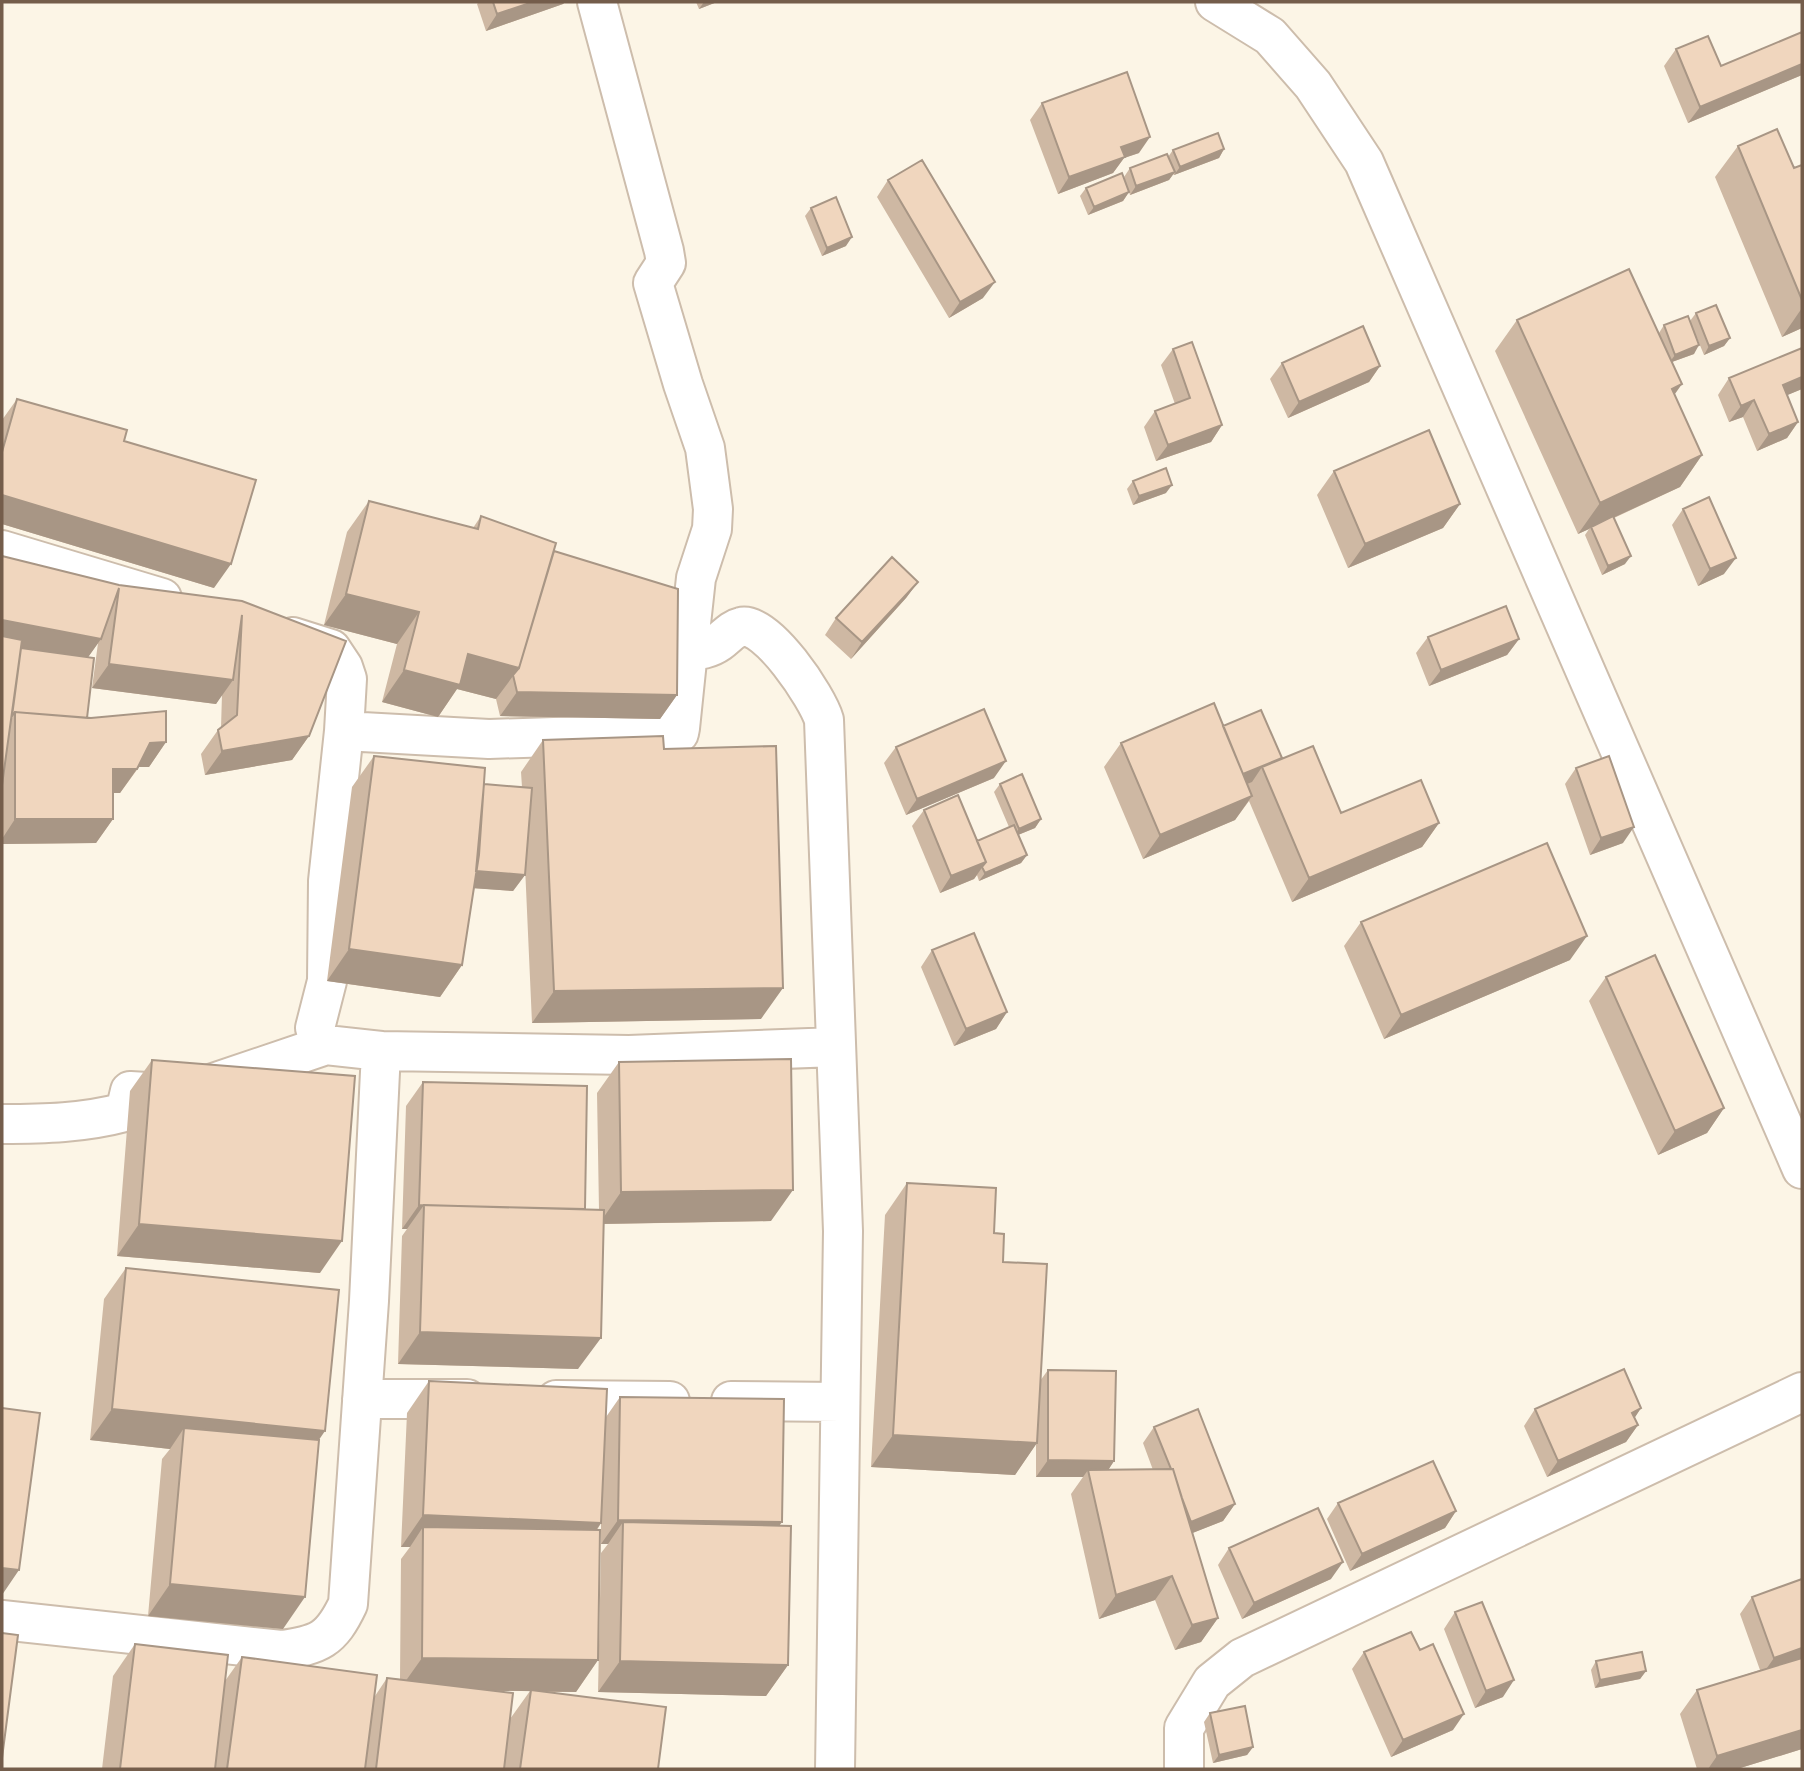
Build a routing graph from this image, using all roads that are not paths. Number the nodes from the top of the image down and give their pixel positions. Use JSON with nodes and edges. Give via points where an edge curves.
{"nodes":[{"id":1,"x":597,"y":2,"type":"edge"},
{"id":2,"x":1215,"y":2,"type":"edge"},
{"id":3,"x":2,"y":550,"type":"edge"},
{"id":4,"x":195,"y":608,"type":"edge"},
{"id":5,"x":260,"y":627,"type":"edge"},
{"id":6,"x":688,"y":651,"type":"junction"},
{"id":7,"x":344,"y":731,"type":"junction"},
{"id":8,"x":326,"y":1045,"type":"junction"},
{"id":9,"x":836,"y":1046,"type":"junction"},
{"id":10,"x":381,"y":1051,"type":"junction"},
{"id":11,"x":2,"y":1125,"type":"edge"},
{"id":12,"x":1802,"y":1169,"type":"edge"},
{"id":13,"x":1802,"y":1392,"type":"edge"},
{"id":14,"x":362,"y":1399,"type":"junction"},
{"id":15,"x":841,"y":1402,"type":"junction"},
{"id":16,"x":2,"y":1620,"type":"edge"},
{"id":17,"x":835,"y":1769,"type":"edge"},
{"id":18,"x":1184,"y":1769,"type":"edge"}],
"edges":[{"from":1,"to":6,"type":"street","via":[[664,251],[666,263],[653,283],[705,448],[712,529],[696,578]]},
{"from":2,"to":12,"type":"street","via":[[1270,36],[1313,85],[1364,162]]},
{"from":3,"to":4,"type":"street"},
{"from":5,"to":7,"type":"street","via":[[331,649],[347,679]]},
{"from":6,"to":7,"type":"street","via":[[680,728],[673,736],[489,739]]},
{"from":6,"to":9,"type":"street","via":[[707,649],[734,630],[751,627],[784,656],[821,709]]},
{"from":7,"to":8,"type":"street","via":[[328,881],[327,981],[315,1028]]},
{"from":8,"to":10,"type":"street"},
{"from":8,"to":11,"type":"street","via":[[181,1094],[130,1091],[125,1112],[94,1120]]},
{"from":9,"to":10,"type":"street","via":[[629,1055]]},
{"from":9,"to":15,"type":"street","via":[[843,1231]]},
{"from":10,"to":14,"type":"street"},
{"from":13,"to":18,"type":"street","via":[[1242,1658],[1212,1682],[1184,1728]]},
{"from":14,"to":15,"type":"street"},
{"from":14,"to":16,"type":"street","via":[[348,1604],[338,1626],[313,1646],[281,1650]]},
{"from":15,"to":17,"type":"street"}]}
